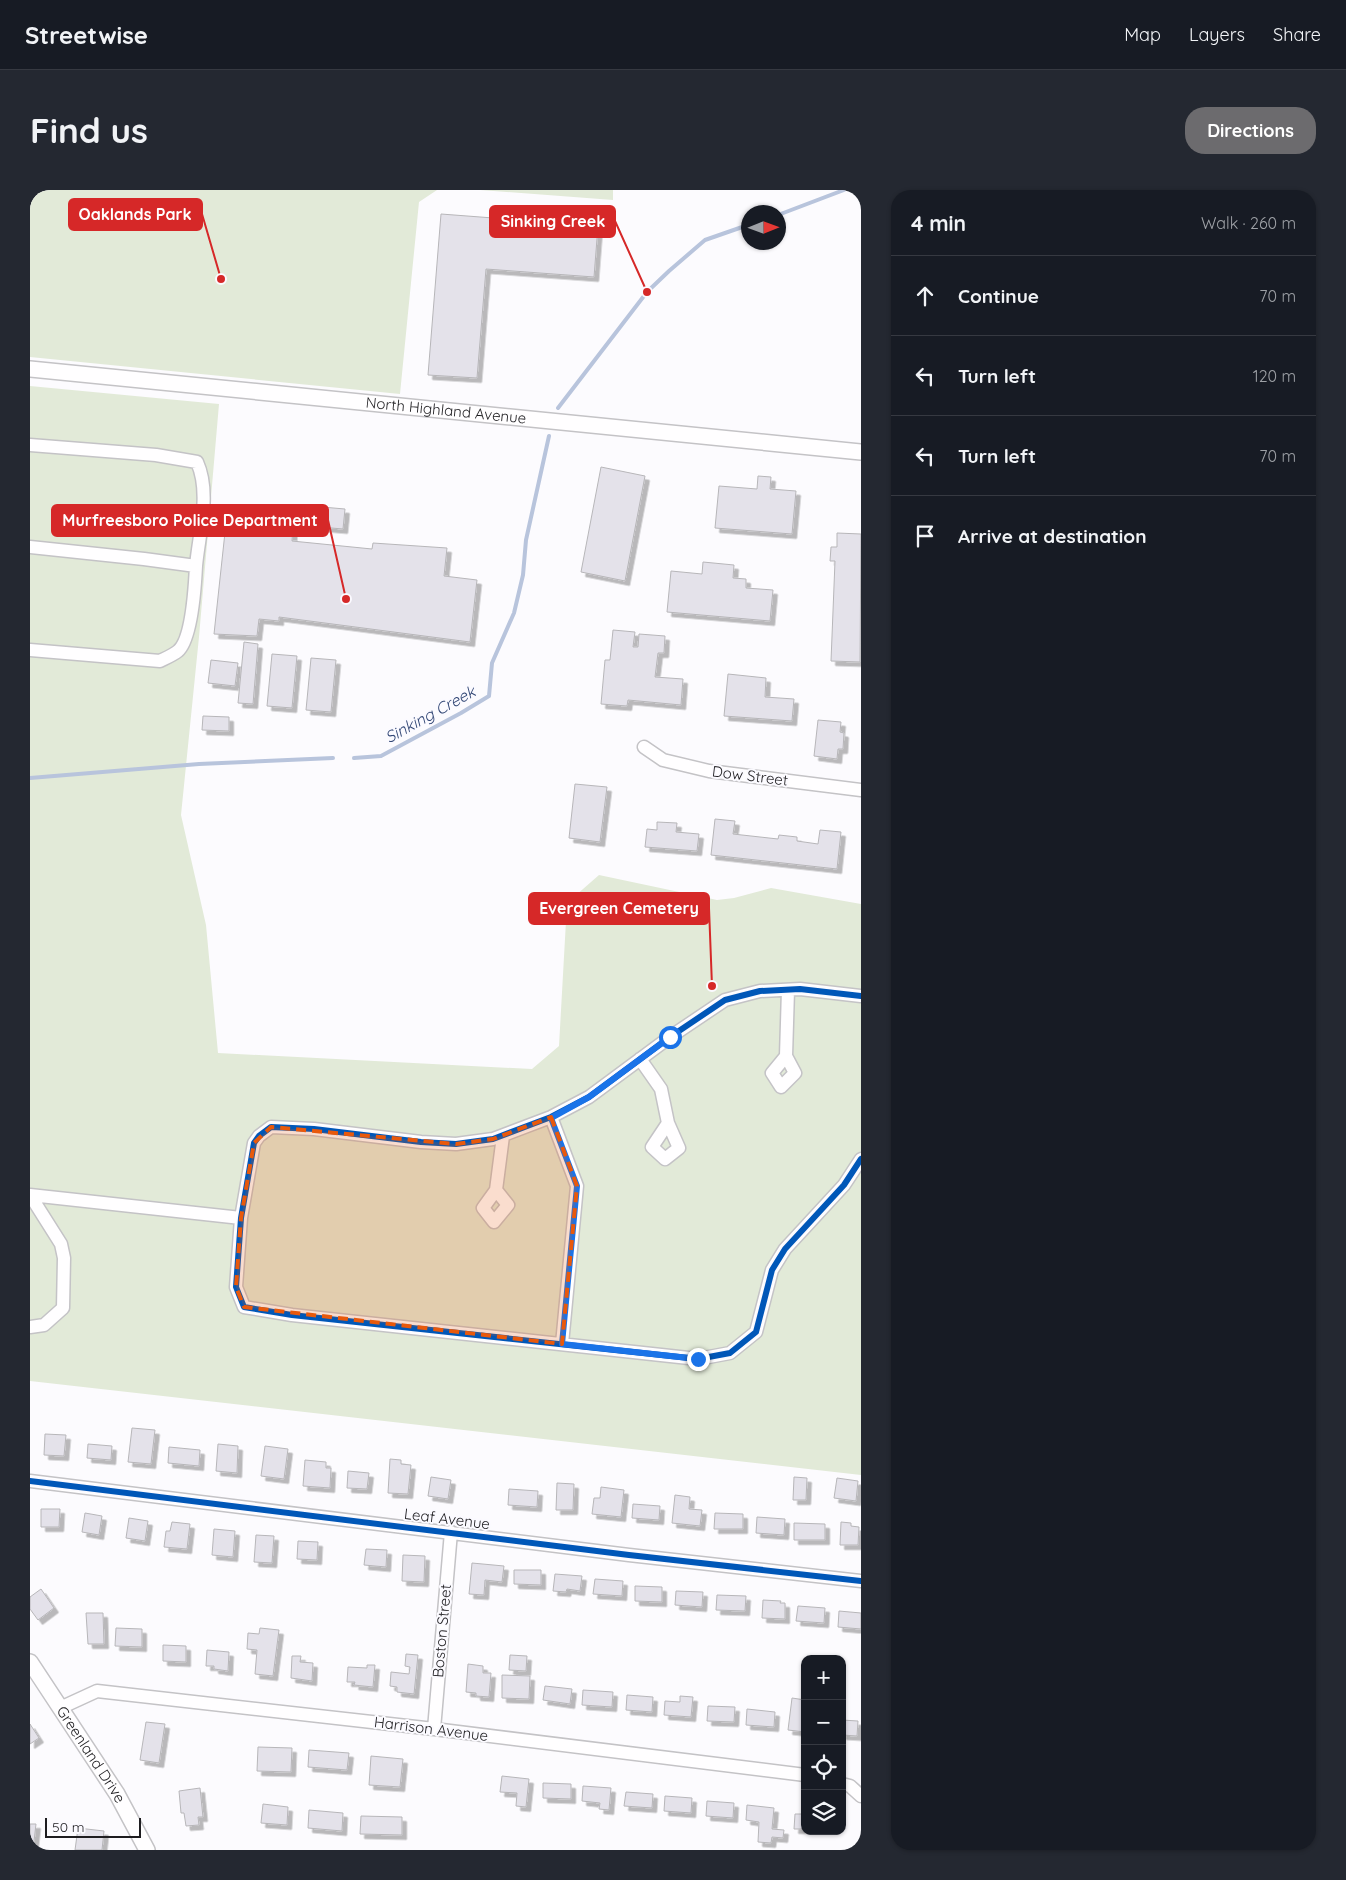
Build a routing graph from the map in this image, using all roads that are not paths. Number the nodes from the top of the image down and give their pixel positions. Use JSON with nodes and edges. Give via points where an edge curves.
{"nodes":[{"id":1,"x":30,"y":369,"type":"edge"},
{"id":2,"x":30,"y":444,"type":"edge"},
{"id":3,"x":861,"y":452,"type":"edge"},
{"id":4,"x":30,"y":547,"type":"edge"},
{"id":5,"x":196,"y":566,"type":"junction"},
{"id":6,"x":30,"y":650,"type":"edge"},
{"id":7,"x":644,"y":747,"type":"dead end"},
{"id":8,"x":861,"y":790,"type":"edge"},
{"id":9,"x":788,"y":990,"type":"junction"},
{"id":10,"x":861,"y":996,"type":"edge"},
{"id":11,"x":786,"y":1056,"type":"dead end"},
{"id":12,"x":640,"y":1058,"type":"junction"},
{"id":13,"x":551,"y":1118,"type":"junction"},
{"id":14,"x":668,"y":1123,"type":"dead end"},
{"id":15,"x":503,"y":1136,"type":"junction"},
{"id":16,"x":861,"y":1159,"type":"edge"},
{"id":17,"x":496,"y":1190,"type":"dead end"},
{"id":18,"x":30,"y":1195,"type":"edge"},
{"id":19,"x":240,"y":1218,"type":"junction"},
{"id":20,"x":30,"y":1327,"type":"edge"},
{"id":21,"x":562,"y":1344,"type":"junction"},
{"id":22,"x":30,"y":1481,"type":"edge"},
{"id":23,"x":451,"y":1532,"type":"junction"},
{"id":24,"x":861,"y":1581,"type":"edge"},
{"id":25,"x":30,"y":1662,"type":"edge"},
{"id":26,"x":60,"y":1708,"type":"junction"},
{"id":27,"x":434,"y":1730,"type":"junction"},
{"id":28,"x":801,"y":1775,"type":"edge"},
{"id":29,"x":846,"y":1785,"type":"edge"},
{"id":30,"x":861,"y":1796,"type":"edge"},
{"id":31,"x":147,"y":1850,"type":"edge"}],
"edges":[{"from":1,"to":3,"type":"street","name":"North Highland Avenue"},
{"from":2,"to":5,"type":"street","via":[[156,455],[197,462],[203,475]]},
{"from":4,"to":5,"type":"street"},
{"from":5,"to":6,"type":"street","via":[[188,629],[179,650],[160,661]]},
{"from":7,"to":8,"type":"street","name":"Dow Street","via":[[663,760],[708,771]]},
{"from":9,"to":10,"type":"street"},
{"from":9,"to":11,"type":"street"},
{"from":9,"to":12,"type":"street","via":[[760,991],[725,1000]]},
{"from":12,"to":13,"type":"street","via":[[589,1097]]},
{"from":12,"to":14,"type":"street","via":[[661,1089]]},
{"from":13,"to":15,"type":"street"},
{"from":13,"to":21,"type":"street","via":[[577,1186]]},
{"from":15,"to":17,"type":"street"},
{"from":15,"to":19,"type":"street","via":[[456,1144],[271,1127],[254,1143]]},
{"from":16,"to":21,"type":"street","via":[[844,1185],[785,1248],[772,1270],[756,1332],[730,1352],[698,1359]]},
{"from":18,"to":19,"type":"street"},
{"from":18,"to":20,"type":"street","via":[[61,1244],[64,1258],[62,1308],[44,1325]]},
{"from":19,"to":21,"type":"street","via":[[236,1287],[244,1306],[292,1315]]},
{"from":22,"to":23,"type":"street","name":"Leaf Avenue"},
{"from":23,"to":24,"type":"street","name":"Leaf Avenue"},
{"from":23,"to":27,"type":"street","name":"Boston Street"},
{"from":25,"to":26,"type":"street","name":"Greenland Drive"},
{"from":26,"to":27,"type":"street","name":"Harrison Avenue","via":[[97,1691]]},
{"from":26,"to":31,"type":"street","name":"Greenland Drive","via":[[117,1794]]},
{"from":27,"to":28,"type":"street","name":"Harrison Avenue"},
{"from":29,"to":30,"type":"street"}]}
